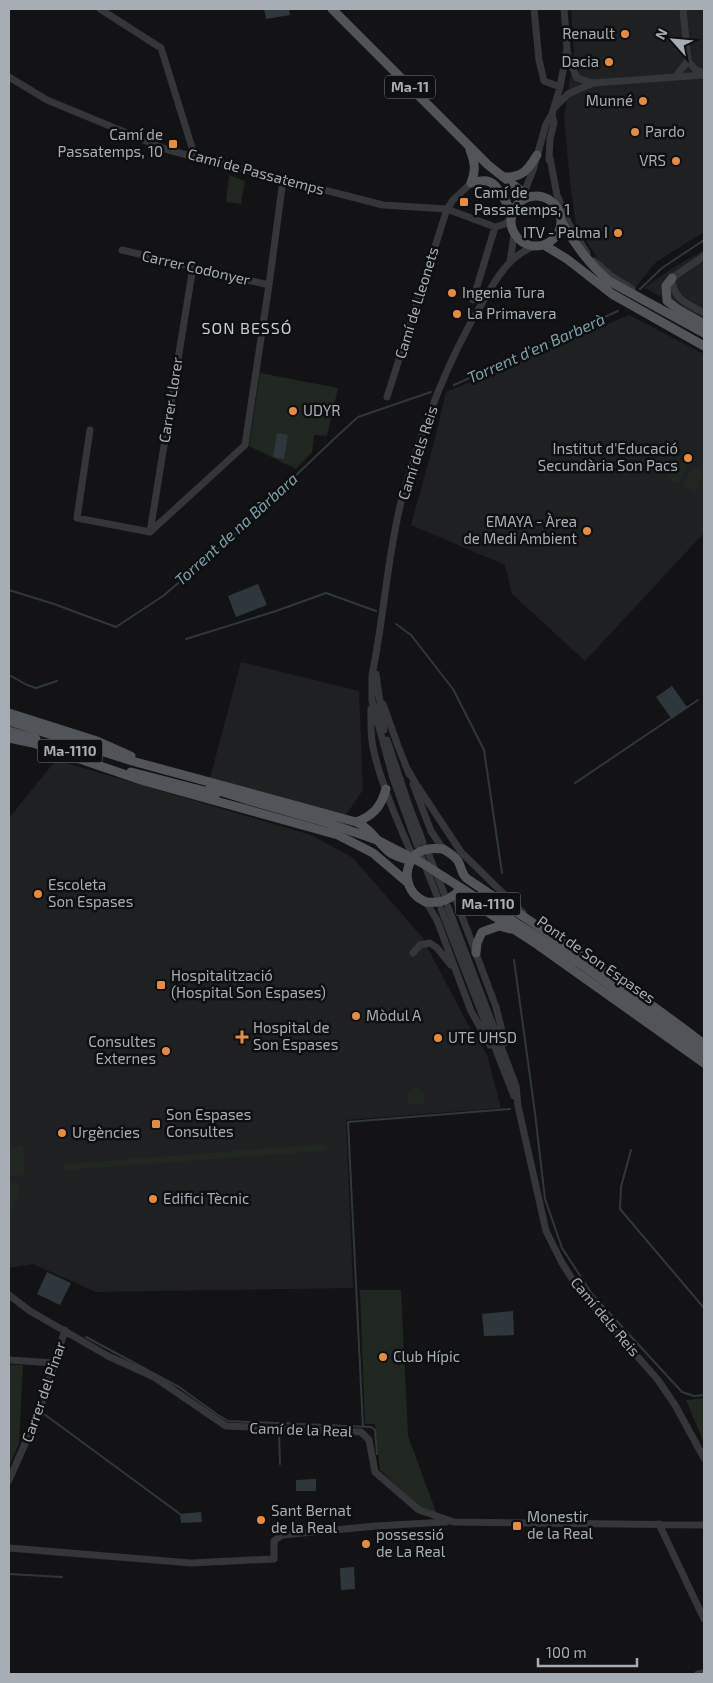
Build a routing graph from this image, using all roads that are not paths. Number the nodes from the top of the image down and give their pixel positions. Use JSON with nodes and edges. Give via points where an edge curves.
{"nodes":[{"id":1,"x":100,"y":9,"type":"edge"},
{"id":2,"x":332,"y":9,"type":"edge"},
{"id":3,"x":534,"y":9,"type":"edge"},
{"id":4,"x":564,"y":9,"type":"edge"},
{"id":5,"x":683,"y":9,"type":"edge"},
{"id":6,"x":567,"y":49,"type":"junction"},
{"id":7,"x":688,"y":61,"type":"junction"},
{"id":8,"x":704,"y":74,"type":"edge"},
{"id":9,"x":9,"y":77,"type":"edge"},
{"id":10,"x":675,"y":77,"type":"junction"},
{"id":11,"x":593,"y":83,"type":"junction"},
{"id":12,"x":560,"y":87,"type":"junction"},
{"id":13,"x":553,"y":111,"type":"junction"},
{"id":14,"x":470,"y":147,"type":"junction"},
{"id":15,"x":537,"y":155,"type":"junction"},
{"id":16,"x":196,"y":157,"type":"junction"},
{"id":17,"x":550,"y":158,"type":"junction"},
{"id":18,"x":488,"y":165,"type":"junction"},
{"id":19,"x":503,"y":177,"type":"junction"},
{"id":20,"x":283,"y":180,"type":"junction"},
{"id":21,"x":471,"y":183,"type":"junction"},
{"id":22,"x":525,"y":197,"type":"junction"},
{"id":23,"x":446,"y":209,"type":"junction"},
{"id":24,"x":513,"y":214,"type":"junction"},
{"id":25,"x":560,"y":216,"type":"junction"},
{"id":26,"x":495,"y":227,"type":"junction"},
{"id":27,"x":514,"y":234,"type":"junction"},
{"id":28,"x":540,"y":245,"type":"junction"},
{"id":29,"x":122,"y":250,"type":"dead end"},
{"id":30,"x":704,"y":256,"type":"edge"},
{"id":31,"x":510,"y":262,"type":"junction"},
{"id":32,"x":193,"y":267,"type":"junction"},
{"id":33,"x":672,"y":278,"type":"junction"},
{"id":34,"x":269,"y":285,"type":"junction"},
{"id":35,"x":472,"y":300,"type":"dead end"},
{"id":36,"x":704,"y":313,"type":"edge"},
{"id":37,"x":704,"y":324,"type":"edge"},
{"id":38,"x":704,"y":329,"type":"edge"},
{"id":39,"x":704,"y":333,"type":"edge"},
{"id":40,"x":704,"y":346,"type":"edge"},
{"id":41,"x":387,"y":397,"type":"dead end"},
{"id":42,"x":90,"y":430,"type":"dead end"},
{"id":43,"x":150,"y":532,"type":"junction"},
{"id":44,"x":375,"y":661,"type":"junction"},
{"id":45,"x":377,"y":688,"type":"junction"},
{"id":46,"x":372,"y":701,"type":"junction"},
{"id":47,"x":9,"y":713,"type":"edge"},
{"id":48,"x":9,"y":721,"type":"edge"},
{"id":49,"x":9,"y":731,"type":"edge"},
{"id":50,"x":9,"y":738,"type":"edge"},
{"id":51,"x":132,"y":761,"type":"junction"},
{"id":52,"x":164,"y":769,"type":"junction"},
{"id":53,"x":408,"y":770,"type":"junction"},
{"id":54,"x":131,"y":772,"type":"junction"},
{"id":55,"x":386,"y":789,"type":"junction"},
{"id":56,"x":248,"y":800,"type":"junction"},
{"id":57,"x":224,"y":802,"type":"junction"},
{"id":58,"x":356,"y":822,"type":"junction"},
{"id":59,"x":443,"y":849,"type":"junction"},
{"id":60,"x":419,"y":857,"type":"junction"},
{"id":61,"x":462,"y":872,"type":"junction"},
{"id":62,"x":407,"y":882,"type":"junction"},
{"id":63,"x":444,"y":893,"type":"dead end"},
{"id":64,"x":456,"y":893,"type":"junction"},
{"id":65,"x":437,"y":896,"type":"dead end"},
{"id":66,"x":426,"y":902,"type":"junction"},
{"id":67,"x":528,"y":919,"type":"junction"},
{"id":68,"x":538,"y":944,"type":"junction"},
{"id":69,"x":412,"y":953,"type":"dead end"},
{"id":70,"x":476,"y":953,"type":"junction"},
{"id":71,"x":458,"y":976,"type":"junction"},
{"id":72,"x":704,"y":1044,"type":"edge"},
{"id":73,"x":497,"y":1054,"type":"junction"},
{"id":74,"x":704,"y":1054,"type":"edge"},
{"id":75,"x":506,"y":1056,"type":"junction"},
{"id":76,"x":704,"y":1063,"type":"edge"},
{"id":77,"x":518,"y":1106,"type":"junction"},
{"id":78,"x":9,"y":1295,"type":"edge"},
{"id":79,"x":66,"y":1330,"type":"junction"},
{"id":80,"x":9,"y":1360,"type":"edge"},
{"id":81,"x":55,"y":1363,"type":"junction"},
{"id":82,"x":704,"y":1458,"type":"edge"},
{"id":83,"x":9,"y":1480,"type":"edge"},
{"id":84,"x":454,"y":1522,"type":"junction"},
{"id":85,"x":659,"y":1524,"type":"junction"},
{"id":86,"x":704,"y":1525,"type":"edge"},
{"id":87,"x":9,"y":1548,"type":"edge"},
{"id":88,"x":704,"y":1619,"type":"edge"},
{"id":89,"x":704,"y":1673,"type":"edge"},
{"id":90,"x":698,"y":1674,"type":"edge"}],
"edges":[{"from":1,"to":16,"type":"street","via":[[161,48]]},
{"from":2,"to":14,"type":"main road","number":"Ma-11"},
{"from":3,"to":12,"type":"street","via":[[544,81]]},
{"from":4,"to":6,"type":"street"},
{"from":5,"to":7,"type":"street"},
{"from":6,"to":11,"type":"street","via":[[578,78]]},
{"from":6,"to":12,"type":"street"},
{"from":7,"to":8,"type":"street"},
{"from":7,"to":10,"type":"street"},
{"from":8,"to":10,"type":"street"},
{"from":9,"to":16,"type":"street","name":"Camí de Passatemps","via":[[47,100],[168,150]]},
{"from":10,"to":11,"type":"street"},
{"from":11,"to":13,"type":"street","via":[[568,94]]},
{"from":12,"to":13,"type":"street"},
{"from":13,"to":15,"type":"street"},
{"from":13,"to":17,"type":"street"},
{"from":14,"to":18,"type":"main road","number":"Ma-11"},
{"from":14,"to":21,"type":"main road","via":[[475,170]]},
{"from":15,"to":19,"type":"main road","via":[[520,175]]},
{"from":15,"to":22,"type":"street"},
{"from":16,"to":20,"type":"street","name":"Camí de Passatemps"},
{"from":17,"to":25,"type":"street","via":[[551,188]]},
{"from":17,"to":38,"type":"street","via":[[557,195],[569,224],[588,255],[628,287]]},
{"from":18,"to":19,"type":"main road","number":"Ma-11"},
{"from":18,"to":24,"type":"main road","number":"Ma-11","via":[[506,193]]},
{"from":19,"to":22,"type":"main road","number":"Ma-11"},
{"from":20,"to":23,"type":"street","name":"Camí de Passatemps","via":[[383,205]]},
{"from":20,"to":34,"type":"street"},
{"from":21,"to":23,"type":"street"},
{"from":21,"to":24,"type":"main road","via":[[490,182]]},
{"from":22,"to":24,"type":"main road"},
{"from":22,"to":25,"type":"main road","number":"Ma-11","via":[[544,197],[556,206]]},
{"from":23,"to":26,"type":"street","name":"Camí de Passatemps"},
{"from":23,"to":41,"type":"street","name":"Camí de Lleonets"},
{"from":24,"to":26,"type":"street","via":[[505,224]]},
{"from":24,"to":27,"type":"main road","number":"Ma-11"},
{"from":25,"to":28,"type":"main road","via":[[557,236]]},
{"from":25,"to":39,"type":"main road","number":"Ma-11","via":[[579,250],[609,281]]},
{"from":26,"to":35,"type":"street"},
{"from":27,"to":28,"type":"main road","via":[[528,245]]},
{"from":27,"to":31,"type":"street"},
{"from":28,"to":31,"type":"street","via":[[527,248]]},
{"from":28,"to":40,"type":"main road","via":[[567,259],[612,294]]},
{"from":29,"to":32,"type":"street","name":"Carrer Codonyer"},
{"from":30,"to":33,"type":"street"},
{"from":31,"to":44,"type":"street","name":"Camí dels Reis","via":[[466,330],[441,382],[425,428],[401,503]]},
{"from":32,"to":34,"type":"street","name":"Carrer Codonyer"},
{"from":32,"to":43,"type":"street","name":"Carrer Llorer"},
{"from":33,"to":36,"type":"street","via":[[672,289],[679,299]]},
{"from":33,"to":37,"type":"main road","via":[[666,286],[667,301]]},
{"from":34,"to":43,"type":"street","via":[[245,445]]},
{"from":42,"to":43,"type":"street","via":[[77,518]]},
{"from":44,"to":45,"type":"street","name":"Camí dels Reis"},
{"from":44,"to":46,"type":"street","name":"Camí dels Reis"},
{"from":45,"to":46,"type":"street","name":"Camí dels Reis","via":[[383,729],[420,844],[393,778]]},
{"from":45,"to":53,"type":"street"},
{"from":46,"to":55,"type":"street","via":[[373,750]]},
{"from":47,"to":52,"type":"main road","via":[[97,741]]},
{"from":48,"to":51,"type":"main road","number":"Ma-1110"},
{"from":49,"to":54,"type":"main road","number":"Ma-1110"},
{"from":50,"to":57,"type":"main road","via":[[33,743],[144,782]]},
{"from":51,"to":52,"type":"main road","number":"Ma-1110"},
{"from":51,"to":56,"type":"main road","number":"Ma-1110"},
{"from":52,"to":58,"type":"main road","number":"Ma-1110"},
{"from":53,"to":59,"type":"street","via":[[431,831]]},
{"from":53,"to":67,"type":"street","via":[[461,852]]},
{"from":54,"to":56,"type":"main road","number":"Ma-1110"},
{"from":54,"to":57,"type":"main road","number":"Ma-1110"},
{"from":55,"to":58,"type":"main road","via":[[374,813]]},
{"from":55,"to":60,"type":"street"},
{"from":56,"to":74,"type":"main road","name":"Pont de Son Espases","number":"Ma-1110","bridge":true,"via":[[377,840],[422,863],[585,967]]},
{"from":57,"to":62,"type":"main road","number":"Ma-1110","via":[[338,835],[373,853]]},
{"from":58,"to":60,"type":"main road","number":"Ma-1110","via":[[369,830],[393,855]]},
{"from":59,"to":60,"type":"main road","bridge":true,"via":[[423,850]]},
{"from":59,"to":61,"type":"main road","number":"Ma-1110","via":[[458,861]]},
{"from":60,"to":62,"type":"main road","via":[[406,874]]},
{"from":60,"to":63,"type":"street"},
{"from":60,"to":65,"type":"street"},
{"from":61,"to":64,"type":"main road","number":"Ma-1110"},
{"from":61,"to":67,"type":"main road","number":"Ma-1110","via":[[464,877]]},
{"from":62,"to":66,"type":"main road","number":"Ma-1110","via":[[415,895]]},
{"from":64,"to":66,"type":"main road","number":"Ma-1110","bridge":true,"via":[[446,901]]},
{"from":64,"to":68,"type":"main road","number":"Ma-1110"},
{"from":64,"to":70,"type":"street"},
{"from":66,"to":71,"type":"street","via":[[437,920]]},
{"from":67,"to":72,"type":"main road","number":"Ma-1110"},
{"from":68,"to":70,"type":"main road","via":[[499,926],[482,932]]},
{"from":68,"to":76,"type":"main road","number":"Ma-1110"},
{"from":69,"to":71,"type":"street","via":[[420,945],[430,943],[447,959]]},
{"from":70,"to":75,"type":"street","via":[[496,1007]]},
{"from":71,"to":73,"type":"street","via":[[470,1011]]},
{"from":73,"to":75,"type":"street","name":"Camí dels Reis","via":[[445,908]]},
{"from":73,"to":77,"type":"street","name":"Camí dels Reis"},
{"from":75,"to":77,"type":"street","name":"Camí dels Reis","via":[[516,1086]]},
{"from":77,"to":82,"type":"street","name":"Camí dels Reis","via":[[546,1231],[562,1263],[580,1291],[658,1380]]},
{"from":78,"to":79,"type":"street","name":"Camí de la Real","via":[[30,1311]]},
{"from":79,"to":81,"type":"street","name":"Carrer del Pinar"},
{"from":79,"to":84,"type":"street","name":"Camí de la Real","via":[[108,1356],[154,1377],[226,1426],[361,1432],[369,1440],[375,1472],[419,1510]]},
{"from":80,"to":81,"type":"street"},
{"from":81,"to":83,"type":"street","name":"Carrer del Pinar","via":[[39,1412]]},
{"from":84,"to":85,"type":"street","name":"Camí de la Real"},
{"from":84,"to":87,"type":"street","via":[[282,1534],[274,1541],[274,1559],[191,1563]]},
{"from":85,"to":86,"type":"street","name":"Camí de la Real"},
{"from":85,"to":88,"type":"street"},
{"from":89,"to":90,"type":"street"}]}
